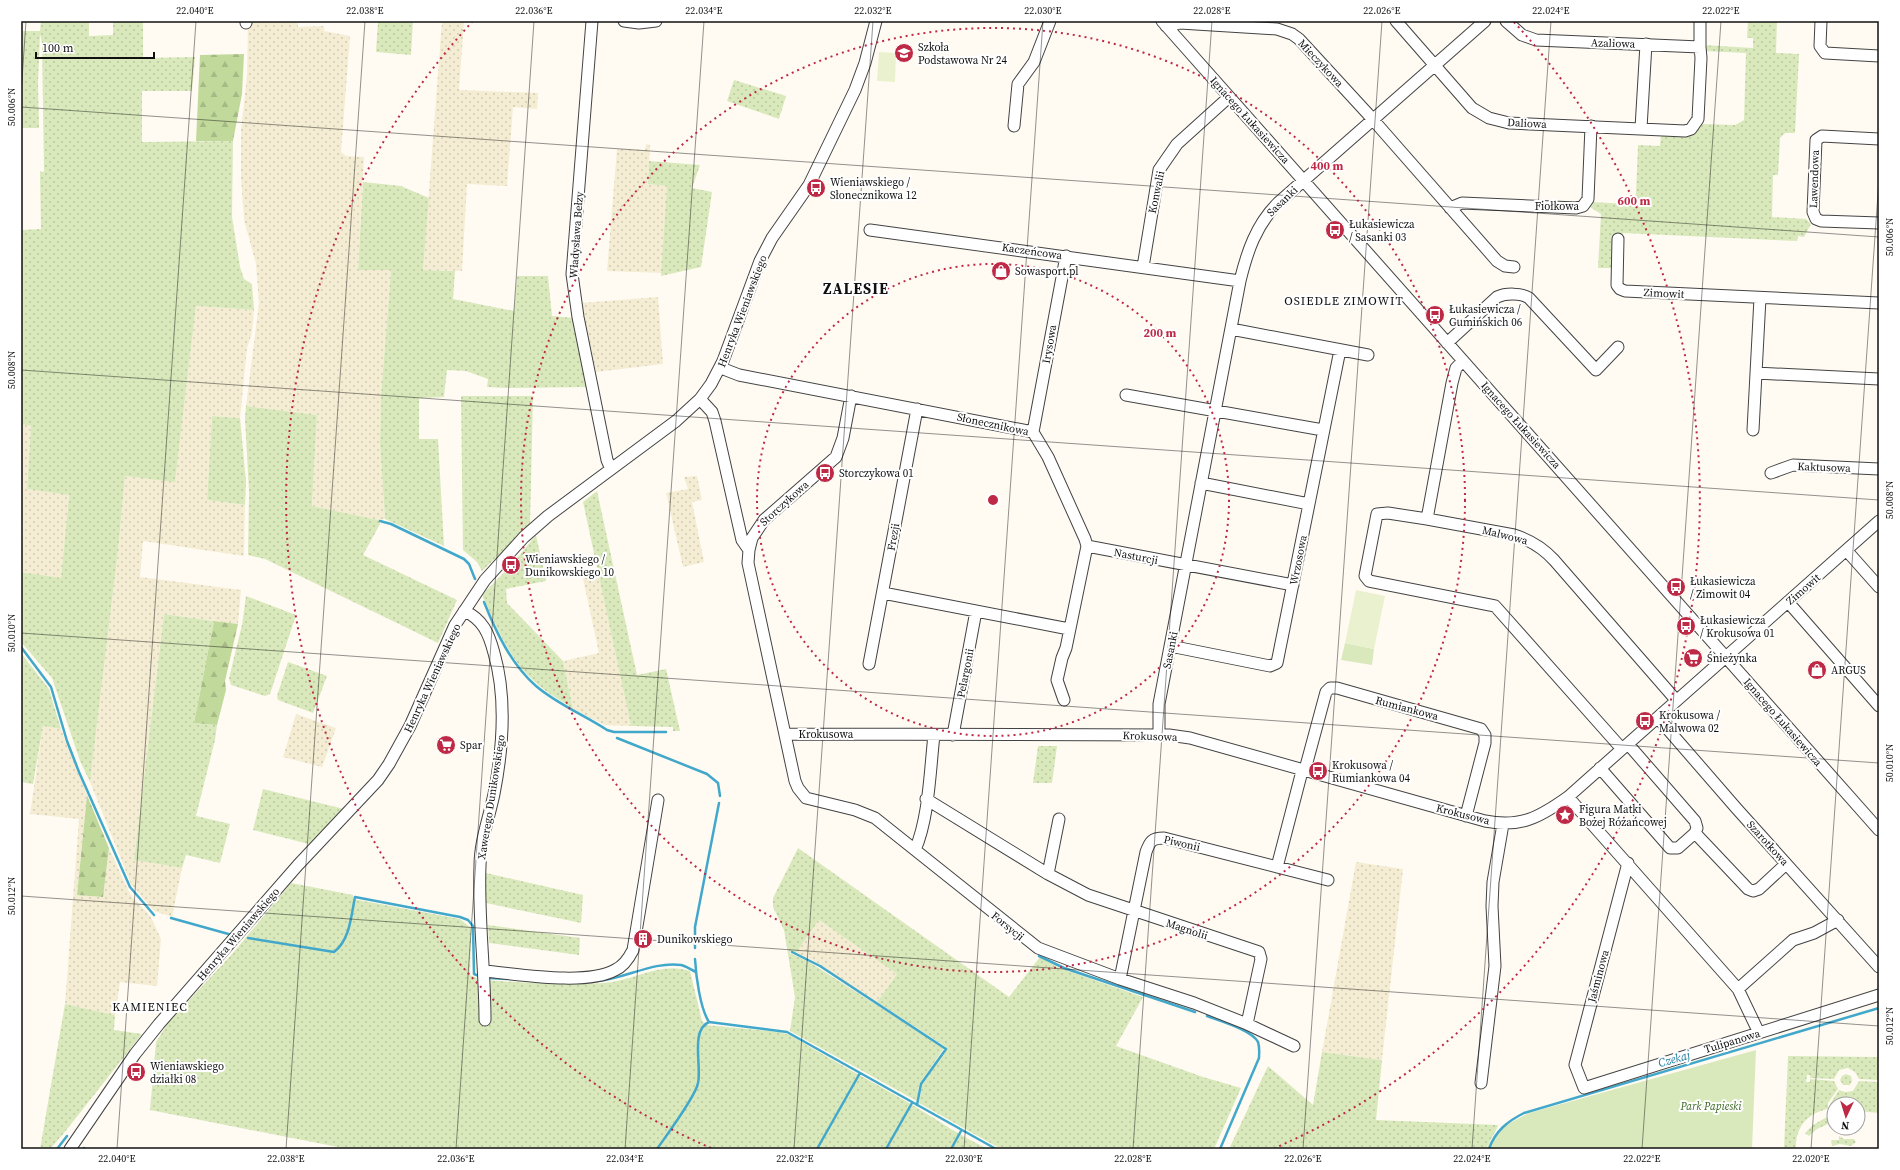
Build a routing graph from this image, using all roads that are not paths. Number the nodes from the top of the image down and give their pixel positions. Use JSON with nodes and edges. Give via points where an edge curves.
{"nodes":[{"id":1,"x":592,"y":21,"type":"edge"},
{"id":2,"x":624,"y":21,"type":"edge"},
{"id":3,"x":656,"y":21,"type":"edge"},
{"id":4,"x":876,"y":21,"type":"edge"},
{"id":5,"x":1050,"y":21,"type":"edge"},
{"id":6,"x":1396,"y":21,"type":"edge"},
{"id":7,"x":1485,"y":21,"type":"edge"},
{"id":8,"x":1506,"y":21,"type":"edge"},
{"id":9,"x":1700,"y":21,"type":"edge"},
{"id":10,"x":1821,"y":21,"type":"edge"},
{"id":11,"x":1164,"y":23,"type":"edge"},
{"id":12,"x":1234,"y":24,"type":"edge"},
{"id":13,"x":1646,"y":44,"type":"junction"},
{"id":14,"x":1700,"y":47,"type":"junction"},
{"id":15,"x":1879,"y":56,"type":"edge"},
{"id":16,"x":1435,"y":65,"type":"junction"},
{"id":17,"x":1229,"y":97,"type":"junction"},
{"id":18,"x":1373,"y":120,"type":"junction"},
{"id":19,"x":1014,"y":126,"type":"dead end"},
{"id":20,"x":1591,"y":126,"type":"junction"},
{"id":21,"x":1641,"y":128,"type":"junction"},
{"id":22,"x":1879,"y":138,"type":"edge"},
{"id":23,"x":1304,"y":181,"type":"junction"},
{"id":24,"x":1450,"y":208,"type":"junction"},
{"id":25,"x":1879,"y":223,"type":"edge"},
{"id":26,"x":870,"y":230,"type":"dead end"},
{"id":27,"x":1618,"y":239,"type":"dead end"},
{"id":28,"x":1066,"y":256,"type":"junction"},
{"id":29,"x":1143,"y":267,"type":"junction"},
{"id":30,"x":1514,"y":267,"type":"dead end"},
{"id":31,"x":1240,"y":281,"type":"junction"},
{"id":32,"x":1760,"y":298,"type":"junction"},
{"id":33,"x":1879,"y":303,"type":"edge"},
{"id":34,"x":1231,"y":329,"type":"junction"},
{"id":35,"x":1448,"y":343,"type":"junction"},
{"id":36,"x":1618,"y":347,"type":"dead end"},
{"id":37,"x":1340,"y":350,"type":"junction"},
{"id":38,"x":1368,"y":355,"type":"dead end"},
{"id":39,"x":1463,"y":360,"type":"junction"},
{"id":40,"x":721,"y":368,"type":"junction"},
{"id":41,"x":1756,"y":373,"type":"junction"},
{"id":42,"x":1879,"y":379,"type":"edge"},
{"id":43,"x":1126,"y":395,"type":"dead end"},
{"id":44,"x":851,"y":396,"type":"junction"},
{"id":45,"x":700,"y":399,"type":"junction"},
{"id":46,"x":917,"y":409,"type":"junction"},
{"id":47,"x":1215,"y":410,"type":"junction"},
{"id":48,"x":1323,"y":430,"type":"junction"},
{"id":49,"x":1753,"y":430,"type":"dead end"},
{"id":50,"x":1033,"y":432,"type":"junction"},
{"id":51,"x":611,"y":469,"type":"junction"},
{"id":52,"x":1879,"y":469,"type":"edge"},
{"id":53,"x":1771,"y":472,"type":"dead end"},
{"id":54,"x":1201,"y":483,"type":"junction"},
{"id":55,"x":1309,"y":504,"type":"junction"},
{"id":56,"x":1427,"y":519,"type":"junction"},
{"id":57,"x":1879,"y":521,"type":"edge"},
{"id":58,"x":1087,"y":546,"type":"junction"},
{"id":59,"x":749,"y":550,"type":"junction"},
{"id":60,"x":1847,"y":550,"type":"junction"},
{"id":61,"x":1186,"y":565,"type":"junction"},
{"id":62,"x":1293,"y":585,"type":"junction"},
{"id":63,"x":1879,"y":587,"type":"edge"},
{"id":64,"x":883,"y":593,"type":"junction"},
{"id":65,"x":1788,"y":602,"type":"junction"},
{"id":66,"x":464,"y":610,"type":"junction"},
{"id":67,"x":976,"y":611,"type":"junction"},
{"id":68,"x":1069,"y":629,"type":"junction"},
{"id":69,"x":1170,"y":646,"type":"junction"},
{"id":70,"x":1726,"y":657,"type":"junction"},
{"id":71,"x":869,"y":664,"type":"dead end"},
{"id":72,"x":1064,"y":700,"type":"dead end"},
{"id":73,"x":1676,"y":700,"type":"junction"},
{"id":74,"x":1879,"y":706,"type":"edge"},
{"id":75,"x":1658,"y":718,"type":"junction"},
{"id":76,"x":785,"y":734,"type":"junction"},
{"id":77,"x":934,"y":735,"type":"junction"},
{"id":78,"x":953,"y":735,"type":"junction"},
{"id":79,"x":1159,"y":735,"type":"junction"},
{"id":80,"x":1625,"y":747,"type":"junction"},
{"id":81,"x":1600,"y":768,"type":"junction"},
{"id":82,"x":1304,"y":771,"type":"junction"},
{"id":83,"x":1568,"y":797,"type":"junction"},
{"id":84,"x":926,"y":798,"type":"junction"},
{"id":85,"x":658,"y":800,"type":"dead end"},
{"id":86,"x":1466,"y":816,"type":"junction"},
{"id":87,"x":1059,"y":819,"type":"dead end"},
{"id":88,"x":1503,"y":824,"type":"junction"},
{"id":89,"x":1879,"y":830,"type":"edge"},
{"id":90,"x":1695,"y":833,"type":"junction"},
{"id":91,"x":915,"y":850,"type":"junction"},
{"id":92,"x":1628,"y":863,"type":"junction"},
{"id":93,"x":1786,"y":864,"type":"junction"},
{"id":94,"x":1277,"y":867,"type":"junction"},
{"id":95,"x":1048,"y":874,"type":"junction"},
{"id":96,"x":1328,"y":880,"type":"dead end"},
{"id":97,"x":1134,"y":912,"type":"junction"},
{"id":98,"x":1838,"y":920,"type":"junction"},
{"id":99,"x":1879,"y":967,"type":"edge"},
{"id":100,"x":484,"y":971,"type":"junction"},
{"id":101,"x":1120,"y":979,"type":"junction"},
{"id":102,"x":1738,"y":989,"type":"junction"},
{"id":103,"x":1879,"y":995,"type":"edge"},
{"id":104,"x":485,"y":1020,"type":"dead end"},
{"id":105,"x":1246,"y":1024,"type":"junction"},
{"id":106,"x":1759,"y":1033,"type":"junction"},
{"id":107,"x":1294,"y":1046,"type":"dead end"},
{"id":108,"x":1482,"y":1084,"type":"dead end"},
{"id":109,"x":1584,"y":1088,"type":"joint"},
{"id":110,"x":70,"y":1149,"type":"edge"}],
"edges":[{"from":1,"to":51,"type":"street","name":"Władysława Bełzy","via":[[572,274],[578,317]]},
{"from":2,"to":3,"type":"street"},
{"from":4,"to":40,"type":"street","name":"Henryka Wieniawskiego","via":[[855,90],[809,185],[772,238],[760,261]]},
{"from":5,"to":19,"type":"street","via":[[1034,62],[1018,84]]},
{"from":6,"to":16,"type":"street","name":"Daliowa"},
{"from":7,"to":16,"type":"street","name":"Sasanki"},
{"from":8,"to":13,"type":"street","name":"Azaliowa","via":[[1522,35],[1536,40]]},
{"from":9,"to":14,"type":"street"},
{"from":10,"to":15,"type":"street","via":[[1820,46],[1825,53]]},
{"from":11,"to":12,"type":"street","name":"Mieczykowa"},
{"from":11,"to":17,"type":"street","name":"Ignacego Łukasiewicza"},
{"from":12,"to":18,"type":"street","name":"Mieczykowa","via":[[1277,29],[1299,38]]},
{"from":13,"to":14,"type":"street","name":"Azaliowa"},
{"from":13,"to":21,"type":"street"},
{"from":14,"to":21,"type":"street","name":"Daliowa","via":[[1698,119],[1695,125],[1685,131]]},
{"from":16,"to":18,"type":"street","name":"Sasanki"},
{"from":16,"to":20,"type":"street","name":"Daliowa","via":[[1472,108],[1489,118],[1509,123]]},
{"from":17,"to":23,"type":"street","name":"Ignacego Łukasiewicza"},
{"from":17,"to":29,"type":"street","name":"Konwalii","via":[[1176,144],[1159,170]]},
{"from":18,"to":23,"type":"street","name":"Sasanki"},
{"from":18,"to":24,"type":"street"},
{"from":20,"to":21,"type":"street","name":"Daliowa"},
{"from":20,"to":24,"type":"street","name":"Fiołkowa","via":[[1588,199],[1583,206],[1576,208],[1462,203]]},
{"from":22,"to":25,"type":"street","name":"Lawendowa","via":[[1822,136],[1816,140],[1813,212],[1816,219],[1821,221]]},
{"from":23,"to":31,"type":"street","name":"Sasanki","via":[[1272,209],[1260,225]]},
{"from":23,"to":35,"type":"street","name":"Ignacego Łukasiewicza"},
{"from":24,"to":30,"type":"street","via":[[1497,261],[1505,266]]},
{"from":26,"to":28,"type":"street","name":"Kaczeńcowa"},
{"from":27,"to":32,"type":"street","name":"Zimowit","via":[[1617,284],[1622,290]]},
{"from":28,"to":29,"type":"street","name":"Kaczeńcowa"},
{"from":28,"to":50,"type":"street","name":"Irysowa"},
{"from":29,"to":31,"type":"street","name":"Kaczeńcowa"},
{"from":31,"to":34,"type":"street","name":"Sasanki"},
{"from":32,"to":33,"type":"street","name":"Zimowit"},
{"from":32,"to":41,"type":"street"},
{"from":34,"to":37,"type":"street"},
{"from":34,"to":47,"type":"street","name":"Sasanki"},
{"from":35,"to":36,"type":"street","via":[[1498,297],[1522,295],[1529,298],[1596,370]]},
{"from":35,"to":39,"type":"street","name":"Ignacego Łukasiewicza"},
{"from":37,"to":38,"type":"street"},
{"from":37,"to":48,"type":"street","name":"Wrzosowa"},
{"from":39,"to":56,"type":"street","via":[[1456,368],[1452,383]]},
{"from":39,"to":70,"type":"street","name":"Ignacego Łukasiewicza"},
{"from":40,"to":44,"type":"street","name":"Słonecznikowa","via":[[736,374]]},
{"from":40,"to":45,"type":"street","name":"Henryka Wieniawskiego"},
{"from":41,"to":42,"type":"street"},
{"from":41,"to":49,"type":"street"},
{"from":43,"to":47,"type":"street"},
{"from":44,"to":46,"type":"street","name":"Słonecznikowa"},
{"from":44,"to":59,"type":"street","name":"Storczykowa","via":[[843,438],[836,457],[764,520],[756,531]]},
{"from":45,"to":51,"type":"street","name":"Henryka Wieniawskiego","via":[[666,429]]},
{"from":45,"to":59,"type":"street","name":"Storczykowa","via":[[712,412],[715,420],[742,540]]},
{"from":46,"to":50,"type":"street","name":"Słonecznikowa"},
{"from":46,"to":64,"type":"street","name":"Frezji"},
{"from":47,"to":48,"type":"street"},
{"from":47,"to":54,"type":"street","name":"Sasanki"},
{"from":48,"to":55,"type":"street","name":"Wrzosowa"},
{"from":50,"to":58,"type":"street","name":"Słonecznikowa","via":[[1048,457]]},
{"from":51,"to":66,"type":"street","name":"Henryka Wieniawskiego","via":[[560,505],[524,537],[485,580]]},
{"from":52,"to":53,"type":"street","name":"Kaktusowa","via":[[1793,465]]},
{"from":54,"to":55,"type":"street"},
{"from":54,"to":61,"type":"street","name":"Sasanki"},
{"from":55,"to":62,"type":"street","name":"Wrzosowa"},
{"from":56,"to":73,"type":"street","name":"Malwowa","via":[[1514,535],[1536,544],[1554,560]]},
{"from":56,"to":80,"type":"street","via":[[1388,513],[1377,514],[1366,579],[1495,606]]},
{"from":57,"to":60,"type":"street","name":"Zimowit"},
{"from":58,"to":61,"type":"street","name":"Nasturcji"},
{"from":58,"to":68,"type":"street"},
{"from":59,"to":76,"type":"street","name":"Storczykowa","via":[[748,563],[754,596]]},
{"from":60,"to":63,"type":"street"},
{"from":60,"to":65,"type":"street","name":"Zimowit"},
{"from":61,"to":62,"type":"street"},
{"from":61,"to":69,"type":"street","name":"Sasanki"},
{"from":62,"to":69,"type":"street","name":"Wrzosowa","via":[[1276,665],[1270,666]]},
{"from":64,"to":67,"type":"street"},
{"from":64,"to":71,"type":"street","name":"Frezji"},
{"from":65,"to":70,"type":"street","name":"Zimowit"},
{"from":65,"to":74,"type":"street"},
{"from":66,"to":100,"type":"street","name":"Xawerego Dunikowskiego","via":[[480,621],[490,638],[497,662],[502,702],[502,728],[495,784],[480,865]]},
{"from":66,"to":110,"type":"street","name":"Henryka Wieniawskiego","via":[[410,726],[378,780],[298,865],[159,1024],[135,1054]]},
{"from":67,"to":68,"type":"street"},
{"from":67,"to":78,"type":"street","name":"Pelargonii"},
{"from":68,"to":72,"type":"street","via":[[1057,680]]},
{"from":69,"to":79,"type":"street","name":"Sasanki","via":[[1159,704]]},
{"from":70,"to":73,"type":"street","name":"Krokusowa"},
{"from":70,"to":89,"type":"street","name":"Ignacego Łukasiewicza"},
{"from":73,"to":75,"type":"street","name":"Krokusowa"},
{"from":75,"to":80,"type":"street","name":"Krokusowa"},
{"from":75,"to":93,"type":"street","name":"Szarotkowa"},
{"from":76,"to":77,"type":"street","name":"Krokusowa"},
{"from":76,"to":91,"type":"street","name":"Forsycji","via":[[801,794],[814,801],[855,810],[875,818]]},
{"from":77,"to":78,"type":"street","name":"Krokusowa"},
{"from":77,"to":84,"type":"street"},
{"from":78,"to":79,"type":"street","name":"Krokusowa"},
{"from":79,"to":82,"type":"street","name":"Krokusowa","via":[[1190,738]]},
{"from":80,"to":81,"type":"street","name":"Krokusowa"},
{"from":80,"to":90,"type":"street","via":[[1695,821]]},
{"from":81,"to":83,"type":"street","name":"Krokusowa"},
{"from":81,"to":90,"type":"street","via":[[1670,848],[1678,848]]},
{"from":82,"to":86,"type":"street","name":"Krokusowa"},
{"from":82,"to":86,"type":"street","name":"Rumiankowa","via":[[1326,692],[1330,688],[1477,727],[1484,732],[1486,739]]},
{"from":82,"to":94,"type":"street"},
{"from":83,"to":88,"type":"street","name":"Krokusowa","via":[[1548,812],[1532,819]]},
{"from":83,"to":92,"type":"street"},
{"from":84,"to":91,"type":"street"},
{"from":84,"to":95,"type":"street","name":"Magnolii"},
{"from":85,"to":100,"type":"street","via":[[633,950],[622,965],[607,974],[571,978]]},
{"from":86,"to":88,"type":"street","name":"Krokusowa"},
{"from":87,"to":95,"type":"street"},
{"from":88,"to":108,"type":"street","name":"Krokusowa","via":[[1492,906],[1495,966]]},
{"from":90,"to":93,"type":"street","via":[[1750,891],[1759,889]]},
{"from":91,"to":101,"type":"street","name":"Forsycji","via":[[1029,942],[1051,954]]},
{"from":92,"to":102,"type":"street"},
{"from":92,"to":109,"type":"street","name":"Jaśminowa","via":[[1575,1065]]},
{"from":93,"to":98,"type":"street","name":"Szarotkowa"},
{"from":94,"to":96,"type":"street","name":"Piwonii"},
{"from":94,"to":97,"type":"street","name":"Piwonii","via":[[1164,838],[1155,838],[1149,842],[1146,852]]},
{"from":95,"to":97,"type":"street","name":"Magnolii","via":[[1088,895]]},
{"from":97,"to":101,"type":"street","name":"Piwonii"},
{"from":97,"to":105,"type":"street","name":"Magnolii","via":[[1259,952],[1261,958]]},
{"from":98,"to":99,"type":"street","name":"Szarotkowa"},
{"from":98,"to":102,"type":"street","via":[[1821,930],[1793,940]]},
{"from":100,"to":104,"type":"street","name":"Xawerego Dunikowskiego"},
{"from":101,"to":105,"type":"street","name":"Forsycji","via":[[1194,1003]]},
{"from":102,"to":106,"type":"street"},
{"from":103,"to":106,"type":"street","name":"Tulipanowa"},
{"from":105,"to":107,"type":"street","name":"Forsycji"},
{"from":106,"to":109,"type":"street","name":"Tulipanowa"}]}
